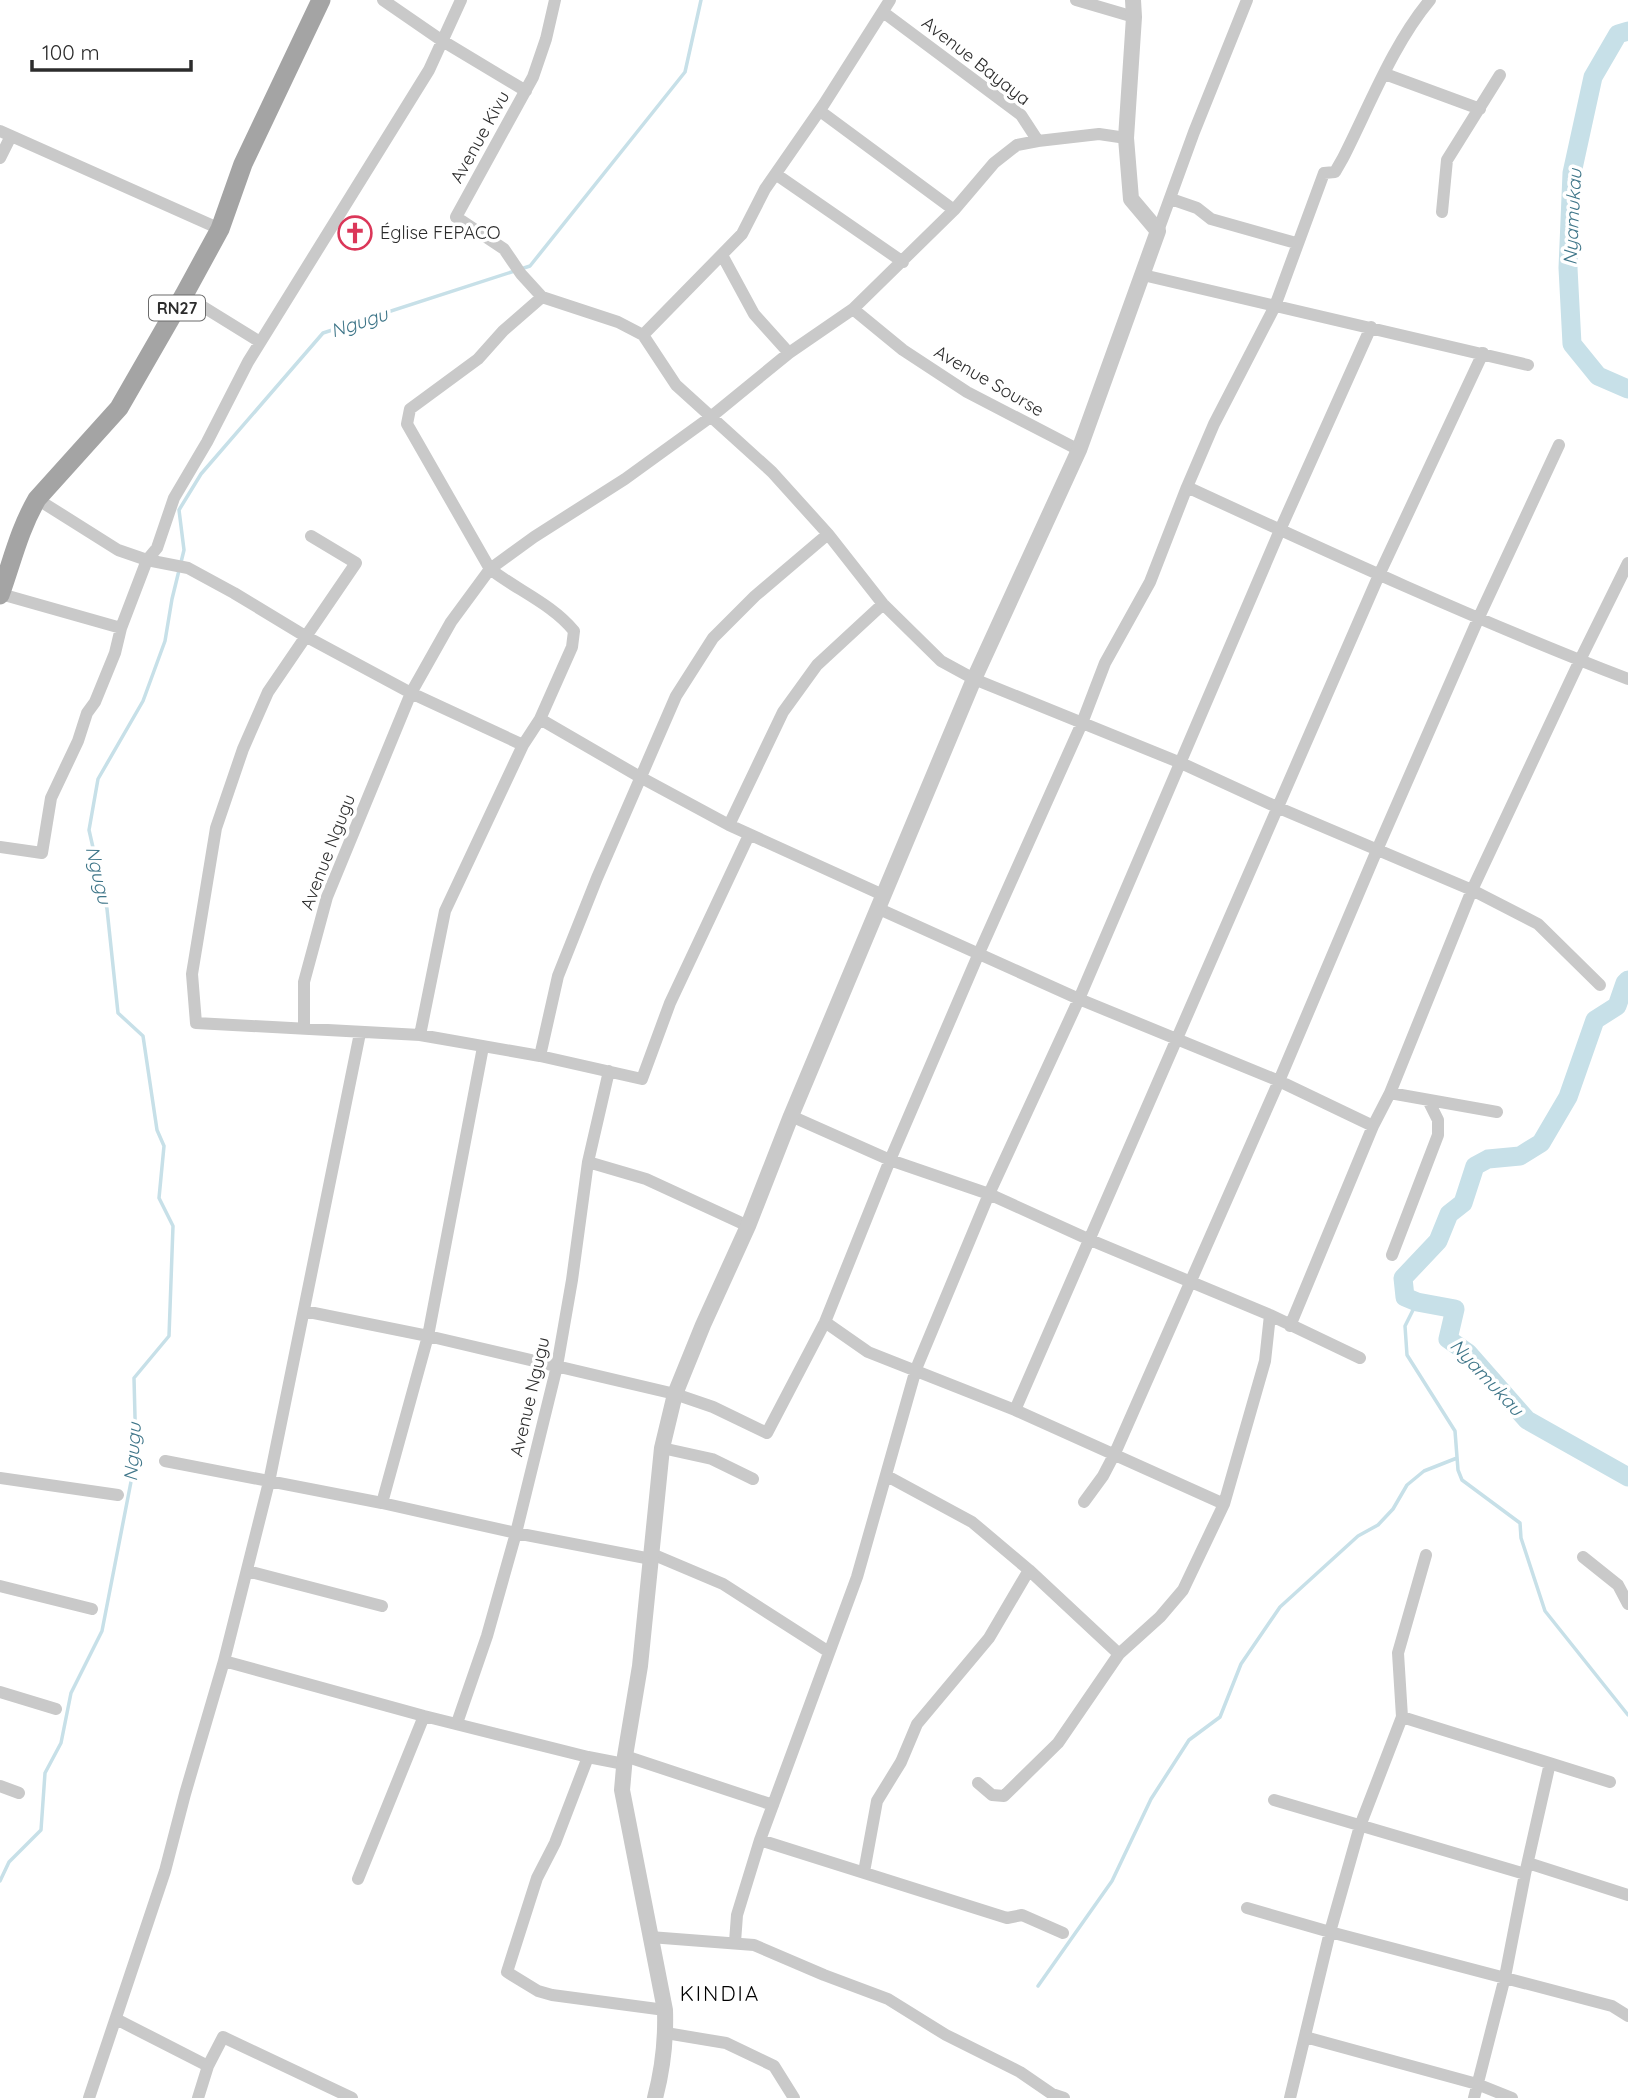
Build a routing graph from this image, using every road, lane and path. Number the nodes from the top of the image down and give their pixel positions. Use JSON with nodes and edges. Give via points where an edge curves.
{"nodes":[{"id":1,"x":321,"y":0,"type":"edge"},
{"id":2,"x":383,"y":0,"type":"edge"},
{"id":3,"x":461,"y":0,"type":"edge"},
{"id":4,"x":555,"y":0,"type":"edge"},
{"id":5,"x":890,"y":0,"type":"edge"},
{"id":6,"x":1076,"y":0,"type":"edge"},
{"id":7,"x":1133,"y":0,"type":"edge"},
{"id":8,"x":1247,"y":0,"type":"edge"},
{"id":9,"x":1430,"y":0,"type":"edge"},
{"id":10,"x":883,"y":12,"type":"junction"},
{"id":11,"x":1134,"y":17,"type":"junction"},
{"id":12,"x":441,"y":40,"type":"junction"},
{"id":13,"x":1385,"y":74,"type":"junction"},
{"id":14,"x":1500,"y":75,"type":"dead end"},
{"id":15,"x":526,"y":91,"type":"junction"},
{"id":16,"x":1480,"y":109,"type":"junction"},
{"id":17,"x":820,"y":111,"type":"junction"},
{"id":18,"x":5,"y":134,"type":"edge"},
{"id":19,"x":1126,"y":138,"type":"junction"},
{"id":20,"x":1038,"y":141,"type":"junction"},
{"id":21,"x":0,"y":159,"type":"edge"},
{"id":22,"x":777,"y":175,"type":"junction"},
{"id":23,"x":1171,"y":200,"type":"junction"},
{"id":24,"x":954,"y":211,"type":"junction"},
{"id":25,"x":1443,"y":212,"type":"dead end"},
{"id":26,"x":220,"y":229,"type":"junction"},
{"id":27,"x":1158,"y":232,"type":"junction"},
{"id":28,"x":1296,"y":243,"type":"junction"},
{"id":29,"x":722,"y":256,"type":"junction"},
{"id":30,"x":903,"y":262,"type":"junction"},
{"id":31,"x":1143,"y":275,"type":"junction"},
{"id":32,"x":184,"y":295,"type":"junction"},
{"id":33,"x":542,"y":297,"type":"junction"},
{"id":34,"x":1275,"y":306,"type":"junction"},
{"id":35,"x":853,"y":309,"type":"junction"},
{"id":36,"x":1371,"y":327,"type":"junction"},
{"id":37,"x":643,"y":335,"type":"junction"},
{"id":38,"x":260,"y":342,"type":"junction"},
{"id":39,"x":789,"y":353,"type":"junction"},
{"id":40,"x":1483,"y":354,"type":"junction"},
{"id":41,"x":1528,"y":365,"type":"dead end"},
{"id":42,"x":712,"y":416,"type":"junction"},
{"id":43,"x":1559,"y":445,"type":"dead end"},
{"id":44,"x":1079,"y":450,"type":"junction"},
{"id":45,"x":1186,"y":486,"type":"junction"},
{"id":46,"x":37,"y":499,"type":"junction"},
{"id":47,"x":1280,"y":530,"type":"junction"},
{"id":48,"x":828,"y":534,"type":"junction"},
{"id":49,"x":311,"y":536,"type":"dead end"},
{"id":50,"x":147,"y":560,"type":"junction"},
{"id":51,"x":1628,"y":562,"type":"edge"},
{"id":52,"x":490,"y":569,"type":"junction"},
{"id":53,"x":1379,"y":575,"type":"junction"},
{"id":54,"x":0,"y":594,"type":"edge"},
{"id":55,"x":883,"y":604,"type":"junction"},
{"id":56,"x":1479,"y":617,"type":"junction"},
{"id":57,"x":121,"y":628,"type":"junction"},
{"id":58,"x":305,"y":636,"type":"junction"},
{"id":59,"x":1580,"y":660,"type":"junction"},
{"id":60,"x":974,"y":679,"type":"junction"},
{"id":61,"x":1628,"y":679,"type":"edge"},
{"id":62,"x":411,"y":693,"type":"junction"},
{"id":63,"x":540,"y":719,"type":"junction"},
{"id":64,"x":1082,"y":723,"type":"junction"},
{"id":65,"x":523,"y":745,"type":"junction"},
{"id":66,"x":1181,"y":763,"type":"junction"},
{"id":67,"x":640,"y":777,"type":"junction"},
{"id":68,"x":1279,"y":808,"type":"junction"},
{"id":69,"x":729,"y":825,"type":"junction"},
{"id":70,"x":748,"y":835,"type":"junction"},
{"id":71,"x":0,"y":846,"type":"edge"},
{"id":72,"x":1377,"y":850,"type":"junction"},
{"id":73,"x":1472,"y":890,"type":"junction"},
{"id":74,"x":880,"y":902,"type":"junction"},
{"id":75,"x":979,"y":953,"type":"junction"},
{"id":76,"x":1600,"y":985,"type":"dead end"},
{"id":77,"x":1079,"y":999,"type":"junction"},
{"id":78,"x":304,"y":1029,"type":"junction"},
{"id":79,"x":360,"y":1033,"type":"junction"},
{"id":80,"x":420,"y":1035,"type":"junction"},
{"id":81,"x":1176,"y":1039,"type":"junction"},
{"id":82,"x":483,"y":1047,"type":"junction"},
{"id":83,"x":540,"y":1056,"type":"junction"},
{"id":84,"x":609,"y":1072,"type":"junction"},
{"id":85,"x":1279,"y":1081,"type":"junction"},
{"id":86,"x":1390,"y":1093,"type":"junction"},
{"id":87,"x":1428,"y":1100,"type":"junction"},
{"id":88,"x":1497,"y":1112,"type":"dead end"},
{"id":89,"x":791,"y":1116,"type":"junction"},
{"id":90,"x":1373,"y":1126,"type":"junction"},
{"id":91,"x":890,"y":1160,"type":"junction"},
{"id":92,"x":588,"y":1162,"type":"junction"},
{"id":93,"x":989,"y":1194,"type":"junction"},
{"id":94,"x":748,"y":1226,"type":"junction"},
{"id":95,"x":1088,"y":1239,"type":"junction"},
{"id":96,"x":1392,"y":1255,"type":"dead end"},
{"id":97,"x":1190,"y":1281,"type":"junction"},
{"id":98,"x":304,"y":1311,"type":"junction"},
{"id":99,"x":1270,"y":1315,"type":"junction"},
{"id":100,"x":825,"y":1322,"type":"junction"},
{"id":101,"x":1290,"y":1326,"type":"junction"},
{"id":102,"x":428,"y":1336,"type":"junction"},
{"id":103,"x":1360,"y":1358,"type":"dead end"},
{"id":104,"x":557,"y":1366,"type":"junction"},
{"id":105,"x":916,"y":1369,"type":"junction"},
{"id":106,"x":675,"y":1394,"type":"junction"},
{"id":107,"x":1015,"y":1410,"type":"junction"},
{"id":108,"x":662,"y":1448,"type":"junction"},
{"id":109,"x":1115,"y":1453,"type":"junction"},
{"id":110,"x":165,"y":1461,"type":"dead end"},
{"id":111,"x":887,"y":1476,"type":"junction"},
{"id":112,"x":0,"y":1478,"type":"edge"},
{"id":113,"x":753,"y":1479,"type":"dead end"},
{"id":114,"x":269,"y":1482,"type":"junction"},
{"id":115,"x":118,"y":1495,"type":"dead end"},
{"id":116,"x":1084,"y":1502,"type":"dead end"},
{"id":117,"x":382,"y":1503,"type":"junction"},
{"id":118,"x":1224,"y":1504,"type":"junction"},
{"id":119,"x":516,"y":1533,"type":"junction"},
{"id":120,"x":1426,"y":1555,"type":"dead end"},
{"id":121,"x":652,"y":1556,"type":"junction"},
{"id":122,"x":1583,"y":1557,"type":"dead end"},
{"id":123,"x":247,"y":1570,"type":"junction"},
{"id":124,"x":1029,"y":1570,"type":"junction"},
{"id":125,"x":0,"y":1586,"type":"edge"},
{"id":126,"x":1628,"y":1604,"type":"edge"},
{"id":127,"x":382,"y":1606,"type":"dead end"},
{"id":128,"x":92,"y":1609,"type":"dead end"},
{"id":129,"x":829,"y":1652,"type":"junction"},
{"id":130,"x":1119,"y":1654,"type":"junction"},
{"id":131,"x":224,"y":1661,"type":"junction"},
{"id":132,"x":0,"y":1692,"type":"edge"},
{"id":133,"x":56,"y":1709,"type":"dead end"},
{"id":134,"x":424,"y":1716,"type":"junction"},
{"id":135,"x":1402,"y":1717,"type":"junction"},
{"id":136,"x":457,"y":1723,"type":"junction"},
{"id":137,"x":588,"y":1757,"type":"junction"},
{"id":138,"x":624,"y":1760,"type":"junction"},
{"id":139,"x":1550,"y":1763,"type":"junction"},
{"id":140,"x":1610,"y":1782,"type":"dead end"},
{"id":141,"x":978,"y":1783,"type":"dead end"},
{"id":142,"x":0,"y":1786,"type":"edge"},
{"id":143,"x":19,"y":1793,"type":"dead end"},
{"id":144,"x":1274,"y":1800,"type":"dead end"},
{"id":145,"x":773,"y":1805,"type":"junction"},
{"id":146,"x":1360,"y":1826,"type":"junction"},
{"id":147,"x":760,"y":1840,"type":"junction"},
{"id":148,"x":1526,"y":1869,"type":"junction"},
{"id":149,"x":864,"y":1872,"type":"junction"},
{"id":150,"x":358,"y":1879,"type":"dead end"},
{"id":151,"x":1628,"y":1895,"type":"edge"},
{"id":152,"x":1247,"y":1908,"type":"dead end"},
{"id":153,"x":1330,"y":1932,"type":"junction"},
{"id":154,"x":1063,"y":1933,"type":"dead end"},
{"id":155,"x":650,"y":1937,"type":"junction"},
{"id":156,"x":735,"y":1942,"type":"junction"},
{"id":157,"x":1505,"y":1977,"type":"junction"},
{"id":158,"x":664,"y":2010,"type":"junction"},
{"id":159,"x":1628,"y":2016,"type":"edge"},
{"id":160,"x":116,"y":2018,"type":"junction"},
{"id":161,"x":666,"y":2033,"type":"junction"},
{"id":162,"x":1305,"y":2037,"type":"junction"},
{"id":163,"x":208,"y":2066,"type":"junction"},
{"id":164,"x":1477,"y":2084,"type":"junction"},
{"id":165,"x":89,"y":2098,"type":"edge"},
{"id":166,"x":198,"y":2098,"type":"edge"},
{"id":167,"x":352,"y":2098,"type":"edge"},
{"id":168,"x":655,"y":2098,"type":"edge"},
{"id":169,"x":794,"y":2098,"type":"edge"},
{"id":170,"x":1065,"y":2098,"type":"edge"},
{"id":171,"x":1290,"y":2098,"type":"edge"},
{"id":172,"x":1474,"y":2098,"type":"edge"},
{"id":173,"x":1512,"y":2098,"type":"edge"}],
"edges":[{"from":1,"to":26,"type":"main road","number":"RN27","via":[[243,164]]},
{"from":2,"to":12,"type":"street"},
{"from":3,"to":12,"type":"street"},
{"from":4,"to":15,"type":"street","name":"Avenue Kivu"},
{"from":5,"to":10,"type":"street"},
{"from":6,"to":11,"type":"street"},
{"from":7,"to":11,"type":"street"},
{"from":8,"to":23,"type":"street"},
{"from":9,"to":13,"type":"street"},
{"from":10,"to":17,"type":"street"},
{"from":10,"to":20,"type":"street","name":"Avenue Bayaya","via":[[1021,115]]},
{"from":11,"to":19,"type":"street"},
{"from":12,"to":15,"type":"street"},
{"from":12,"to":38,"type":"street","via":[[429,70]]},
{"from":13,"to":16,"type":"street"},
{"from":13,"to":28,"type":"street","via":[[1335,172],[1324,173]]},
{"from":14,"to":16,"type":"street"},
{"from":15,"to":33,"type":"street","name":"Avenue Kivu","via":[[456,217],[504,249]]},
{"from":16,"to":25,"type":"street","via":[[1447,160]]},
{"from":17,"to":22,"type":"street"},
{"from":17,"to":24,"type":"street"},
{"from":18,"to":21,"type":"street"},
{"from":18,"to":26,"type":"street"},
{"from":19,"to":20,"type":"street","via":[[1099,134]]},
{"from":19,"to":27,"type":"street","via":[[1131,199]]},
{"from":20,"to":24,"type":"street","via":[[1017,145],[994,163]]},
{"from":22,"to":29,"type":"street","via":[[742,234]]},
{"from":22,"to":30,"type":"street"},
{"from":23,"to":27,"type":"street"},
{"from":23,"to":28,"type":"street","via":[[1196,208],[1211,219]]},
{"from":24,"to":30,"type":"street"},
{"from":26,"to":32,"type":"main road","number":"RN27"},
{"from":27,"to":31,"type":"street"},
{"from":28,"to":34,"type":"street"},
{"from":29,"to":37,"type":"street"},
{"from":29,"to":39,"type":"street","via":[[754,314]]},
{"from":30,"to":35,"type":"street"},
{"from":31,"to":34,"type":"street"},
{"from":31,"to":44,"type":"street"},
{"from":32,"to":38,"type":"street"},
{"from":32,"to":46,"type":"main road","number":"RN27","via":[[119,408]]},
{"from":33,"to":37,"type":"street"},
{"from":33,"to":52,"type":"street","via":[[478,359],[410,408],[407,424]]},
{"from":34,"to":36,"type":"street"},
{"from":34,"to":45,"type":"street"},
{"from":35,"to":39,"type":"street"},
{"from":35,"to":44,"type":"street","name":"Avenue Sourse","via":[[967,393]]},
{"from":36,"to":40,"type":"street"},
{"from":36,"to":47,"type":"street"},
{"from":37,"to":42,"type":"street","via":[[676,385]]},
{"from":38,"to":50,"type":"street","via":[[174,498],[157,548]]},
{"from":39,"to":42,"type":"street"},
{"from":40,"to":41,"type":"street"},
{"from":40,"to":53,"type":"street"},
{"from":42,"to":48,"type":"street","via":[[772,472]]},
{"from":42,"to":52,"type":"street"},
{"from":43,"to":56,"type":"street"},
{"from":44,"to":60,"type":"street"},
{"from":45,"to":47,"type":"street"},
{"from":45,"to":64,"type":"street","via":[[1150,582],[1105,663]]},
{"from":46,"to":50,"type":"street","via":[[118,550]]},
{"from":46,"to":54,"type":"main road","number":"RN27"},
{"from":47,"to":53,"type":"street"},
{"from":47,"to":66,"type":"street"},
{"from":48,"to":55,"type":"street"},
{"from":48,"to":67,"type":"street","via":[[713,638],[676,696]]},
{"from":49,"to":58,"type":"street","via":[[356,563]]},
{"from":50,"to":57,"type":"street"},
{"from":50,"to":58,"type":"street","via":[[188,568]]},
{"from":51,"to":59,"type":"street"},
{"from":52,"to":62,"type":"street","via":[[451,622]]},
{"from":52,"to":63,"type":"street","via":[[562,616],[574,631],[572,647]]},
{"from":53,"to":56,"type":"street"},
{"from":53,"to":68,"type":"street"},
{"from":54,"to":57,"type":"street"},
{"from":55,"to":60,"type":"street","via":[[941,661]]},
{"from":55,"to":69,"type":"street","via":[[817,666],[783,712]]},
{"from":56,"to":59,"type":"street"},
{"from":56,"to":72,"type":"street"},
{"from":57,"to":71,"type":"street","via":[[116,653],[51,798],[42,853]]},
{"from":58,"to":62,"type":"street"},
{"from":58,"to":78,"type":"street","via":[[268,692],[216,828],[192,974],[196,1023]]},
{"from":59,"to":61,"type":"street"},
{"from":59,"to":73,"type":"street"},
{"from":60,"to":64,"type":"street"},
{"from":60,"to":74,"type":"street"},
{"from":62,"to":65,"type":"street"},
{"from":62,"to":78,"type":"street","name":"Avenue Ngugu","via":[[327,897],[304,982]]},
{"from":63,"to":65,"type":"street"},
{"from":63,"to":67,"type":"street"},
{"from":64,"to":66,"type":"street"},
{"from":64,"to":75,"type":"street"},
{"from":65,"to":80,"type":"street","via":[[445,911]]},
{"from":66,"to":68,"type":"street"},
{"from":66,"to":77,"type":"street"},
{"from":67,"to":69,"type":"street"},
{"from":67,"to":83,"type":"street","via":[[558,976]]},
{"from":68,"to":72,"type":"street"},
{"from":68,"to":81,"type":"street"},
{"from":69,"to":70,"type":"street"},
{"from":70,"to":74,"type":"street"},
{"from":70,"to":84,"type":"street","via":[[670,1003],[642,1079]]},
{"from":72,"to":73,"type":"street"},
{"from":72,"to":85,"type":"street"},
{"from":73,"to":76,"type":"street","via":[[1538,924]]},
{"from":73,"to":86,"type":"street"},
{"from":74,"to":75,"type":"street"},
{"from":74,"to":89,"type":"street"},
{"from":75,"to":77,"type":"street"},
{"from":75,"to":91,"type":"street"},
{"from":77,"to":81,"type":"street"},
{"from":77,"to":93,"type":"street"},
{"from":78,"to":79,"type":"street"},
{"from":79,"to":80,"type":"street"},
{"from":79,"to":98,"type":"street"},
{"from":80,"to":82,"type":"street"},
{"from":81,"to":85,"type":"street"},
{"from":81,"to":95,"type":"street"},
{"from":82,"to":83,"type":"street"},
{"from":82,"to":102,"type":"street"},
{"from":83,"to":84,"type":"street"},
{"from":84,"to":92,"type":"street","name":"Avenue Ngugu"},
{"from":85,"to":90,"type":"street"},
{"from":85,"to":97,"type":"street"},
{"from":86,"to":87,"type":"street"},
{"from":86,"to":90,"type":"street"},
{"from":87,"to":88,"type":"street"},
{"from":87,"to":96,"type":"street","via":[[1438,1120],[1438,1135]]},
{"from":89,"to":91,"type":"street"},
{"from":89,"to":94,"type":"street"},
{"from":90,"to":101,"type":"street"},
{"from":91,"to":93,"type":"street"},
{"from":91,"to":100,"type":"street"},
{"from":92,"to":94,"type":"street","via":[[646,1179]]},
{"from":92,"to":104,"type":"street","name":"Avenue Ngugu"},
{"from":93,"to":95,"type":"street"},
{"from":93,"to":105,"type":"street"},
{"from":94,"to":106,"type":"street"},
{"from":95,"to":97,"type":"street"},
{"from":95,"to":107,"type":"street"},
{"from":97,"to":99,"type":"street"},
{"from":97,"to":109,"type":"street"},
{"from":98,"to":102,"type":"street"},
{"from":98,"to":114,"type":"street"},
{"from":99,"to":101,"type":"street"},
{"from":99,"to":118,"type":"street","via":[[1265,1361]]},
{"from":100,"to":105,"type":"street","via":[[868,1352]]},
{"from":100,"to":106,"type":"street","via":[[767,1433]]},
{"from":101,"to":103,"type":"street"},
{"from":102,"to":104,"type":"street"},
{"from":102,"to":117,"type":"street"},
{"from":104,"to":106,"type":"street"},
{"from":104,"to":119,"type":"street","name":"Avenue Ngugu"},
{"from":105,"to":107,"type":"street"},
{"from":105,"to":111,"type":"street"},
{"from":106,"to":108,"type":"street"},
{"from":107,"to":109,"type":"street"},
{"from":108,"to":113,"type":"street","via":[[712,1459]]},
{"from":108,"to":121,"type":"street"},
{"from":109,"to":116,"type":"street"},
{"from":109,"to":118,"type":"street"},
{"from":110,"to":114,"type":"street"},
{"from":111,"to":124,"type":"street","via":[[972,1522]]},
{"from":111,"to":129,"type":"street"},
{"from":112,"to":115,"type":"street"},
{"from":114,"to":117,"type":"street"},
{"from":114,"to":123,"type":"street"},
{"from":117,"to":119,"type":"street"},
{"from":118,"to":130,"type":"street","via":[[1183,1590]]},
{"from":119,"to":121,"type":"street"},
{"from":119,"to":136,"type":"street","name":"Avenue Ngugu"},
{"from":120,"to":135,"type":"street","via":[[1398,1653]]},
{"from":121,"to":129,"type":"street","via":[[723,1584]]},
{"from":121,"to":138,"type":"street"},
{"from":122,"to":126,"type":"street","via":[[1618,1585]]},
{"from":123,"to":127,"type":"street"},
{"from":123,"to":131,"type":"street"},
{"from":124,"to":130,"type":"street"},
{"from":124,"to":149,"type":"street","via":[[989,1637],[917,1724],[877,1801]]},
{"from":125,"to":128,"type":"street"},
{"from":129,"to":145,"type":"street"},
{"from":130,"to":141,"type":"street","via":[[1058,1743],[1004,1796],[992,1794]]},
{"from":131,"to":134,"type":"street"},
{"from":131,"to":160,"type":"street","via":[[165,1871]]},
{"from":132,"to":133,"type":"street"},
{"from":134,"to":136,"type":"street"},
{"from":134,"to":150,"type":"street"},
{"from":135,"to":139,"type":"street"},
{"from":135,"to":146,"type":"street"},
{"from":136,"to":137,"type":"street"},
{"from":137,"to":138,"type":"street"},
{"from":137,"to":158,"type":"street","via":[[537,1878],[506,1972],[552,1996]]},
{"from":138,"to":145,"type":"street"},
{"from":138,"to":155,"type":"street","via":[[622,1790]]},
{"from":139,"to":140,"type":"street"},
{"from":139,"to":148,"type":"street"},
{"from":142,"to":143,"type":"street"},
{"from":144,"to":146,"type":"street"},
{"from":145,"to":147,"type":"street"},
{"from":146,"to":148,"type":"street"},
{"from":146,"to":153,"type":"street"},
{"from":147,"to":149,"type":"street"},
{"from":147,"to":156,"type":"street","via":[[737,1915]]},
{"from":148,"to":151,"type":"street"},
{"from":148,"to":157,"type":"street"},
{"from":149,"to":154,"type":"street","via":[[1007,1918],[1022,1915]]},
{"from":152,"to":153,"type":"street"},
{"from":153,"to":157,"type":"street"},
{"from":153,"to":162,"type":"street"},
{"from":155,"to":156,"type":"street"},
{"from":155,"to":158,"type":"street"},
{"from":156,"to":170,"type":"street","via":[[754,1945],[887,2000]]},
{"from":157,"to":159,"type":"street","via":[[1612,2006]]},
{"from":157,"to":164,"type":"street"},
{"from":158,"to":161,"type":"street"},
{"from":160,"to":163,"type":"street"},
{"from":160,"to":165,"type":"street"},
{"from":161,"to":168,"type":"street","via":[[664,2066]]},
{"from":161,"to":169,"type":"street","via":[[726,2043],[774,2066]]},
{"from":162,"to":164,"type":"street"},
{"from":162,"to":171,"type":"street"},
{"from":163,"to":166,"type":"street"},
{"from":163,"to":167,"type":"street","via":[[223,2037]]},
{"from":164,"to":172,"type":"street"},
{"from":164,"to":173,"type":"street"}]}
